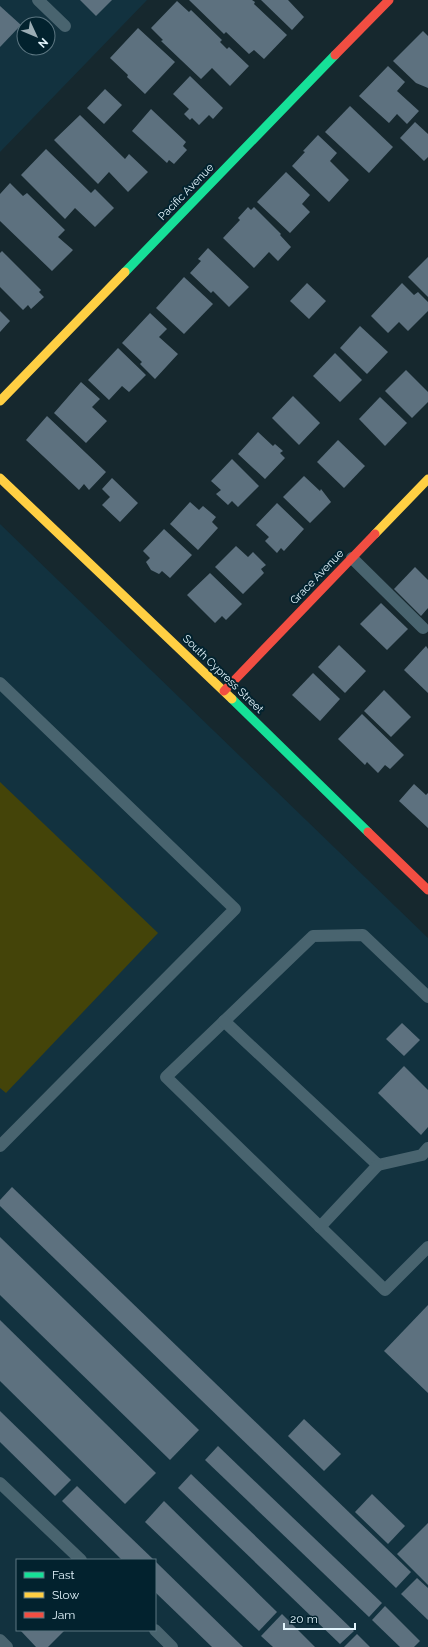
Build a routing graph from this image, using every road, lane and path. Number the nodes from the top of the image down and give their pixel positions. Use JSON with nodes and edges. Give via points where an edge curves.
{"nodes":[{"id":1,"x":38,"y":0,"type":"edge"},
{"id":2,"x":389,"y":0,"type":"edge"},
{"id":3,"x":65,"y":26,"type":"dead end"},
{"id":4,"x":0,"y":401,"type":"edge"},
{"id":5,"x":0,"y":478,"type":"edge"},
{"id":6,"x":428,"y":479,"type":"edge"},
{"id":7,"x":352,"y":558,"type":"junction"},
{"id":8,"x":423,"y":628,"type":"dead end"},
{"id":9,"x":0,"y":683,"type":"edge"},
{"id":10,"x":224,"y":691,"type":"junction"},
{"id":11,"x":428,"y":890,"type":"edge"},
{"id":12,"x":428,"y":997,"type":"edge"},
{"id":13,"x":224,"y":1021,"type":"junction"},
{"id":14,"x":0,"y":1146,"type":"edge"},
{"id":15,"x":428,"y":1148,"type":"edge"},
{"id":16,"x":378,"y":1165,"type":"junction"},
{"id":17,"x":320,"y":1227,"type":"junction"},
{"id":18,"x":428,"y":1247,"type":"edge"},
{"id":19,"x":0,"y":1483,"type":"edge"},
{"id":20,"x":80,"y":1559,"type":"edge"},
{"id":21,"x":155,"y":1631,"type":"edge"},
{"id":22,"x":0,"y":1640,"type":"edge"},
{"id":23,"x":7,"y":1647,"type":"edge"},
{"id":24,"x":172,"y":1647,"type":"edge"}],
"edges":[{"from":1,"to":3,"type":"lane"},
{"from":2,"to":4,"type":"street","name":"Pacific Avenue"},
{"from":5,"to":10,"type":"street","name":"South Cypress Street"},
{"from":6,"to":7,"type":"street","name":"Grace Avenue"},
{"from":7,"to":8,"type":"lane"},
{"from":7,"to":10,"type":"street","name":"Grace Avenue"},
{"from":9,"to":14,"type":"lane","via":[[235,909]]},
{"from":10,"to":11,"type":"street","name":"South Cypress Street"},
{"from":12,"to":13,"type":"lane","via":[[363,935],[313,936]]},
{"from":13,"to":16,"type":"lane"},
{"from":13,"to":17,"type":"lane","via":[[166,1077]]},
{"from":15,"to":16,"type":"lane","via":[[422,1156]]},
{"from":16,"to":17,"type":"lane"},
{"from":17,"to":18,"type":"lane","via":[[385,1290]]},
{"from":19,"to":20,"type":"lane"},
{"from":21,"to":24,"type":"lane"},
{"from":22,"to":23,"type":"lane"}]}
